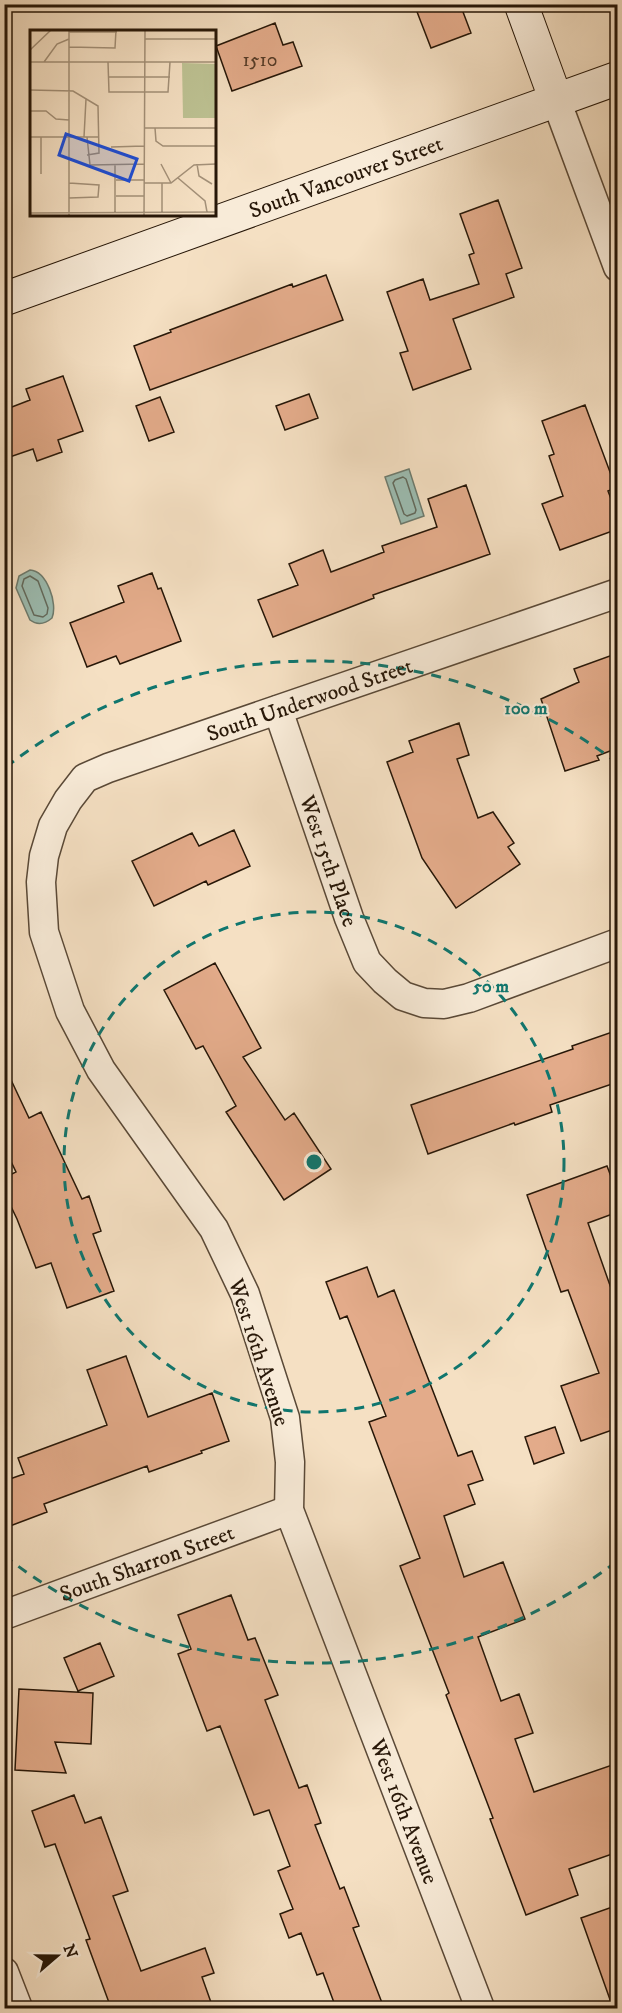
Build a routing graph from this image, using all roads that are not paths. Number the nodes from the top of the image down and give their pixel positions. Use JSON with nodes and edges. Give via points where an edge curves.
{"nodes":[{"id":1,"x":521,"y":4,"type":"edge"},
{"id":2,"x":618,"y":78,"type":"edge"},
{"id":3,"x":556,"y":100,"type":"junction"},
{"id":4,"x":618,"y":267,"type":"edge"},
{"id":5,"x":4,"y":299,"type":"edge"},
{"id":6,"x":618,"y":593,"type":"edge"},
{"id":7,"x":278,"y":710,"type":"junction"},
{"id":8,"x":44,"y":856,"type":"joint"},
{"id":9,"x":618,"y":943,"type":"edge"},
{"id":10,"x":289,"y":1510,"type":"junction"},
{"id":11,"x":4,"y":1615,"type":"edge"},
{"id":12,"x":4,"y":1972,"type":"edge"},
{"id":13,"x":18,"y":2008,"type":"edge"},
{"id":14,"x":480,"y":2008,"type":"edge"}],
"edges":[{"from":1,"to":3,"type":"street"},
{"from":2,"to":3,"type":"street","name":"South Vancouver Street"},
{"from":3,"to":4,"type":"street"},
{"from":3,"to":5,"type":"street","name":"South Vancouver Street"},
{"from":6,"to":7,"type":"street","name":"South Underwood Street"},
{"from":7,"to":8,"type":"street","name":"South Underwood Street","via":[[85,778],[53,825]]},
{"from":7,"to":9,"type":"street","name":"West 15th Place","via":[[367,962],[403,996],[444,1004],[469,999]]},
{"from":8,"to":10,"type":"street","name":"West 16th Avenue","via":[[44,932],[70,1011],[101,1070],[214,1229],[245,1294],[285,1418],[290,1462]]},
{"from":10,"to":11,"type":"street","name":"South Sharron Street"},
{"from":10,"to":14,"type":"street","name":"West 16th Avenue"},
{"from":12,"to":13,"type":"street"}]}
